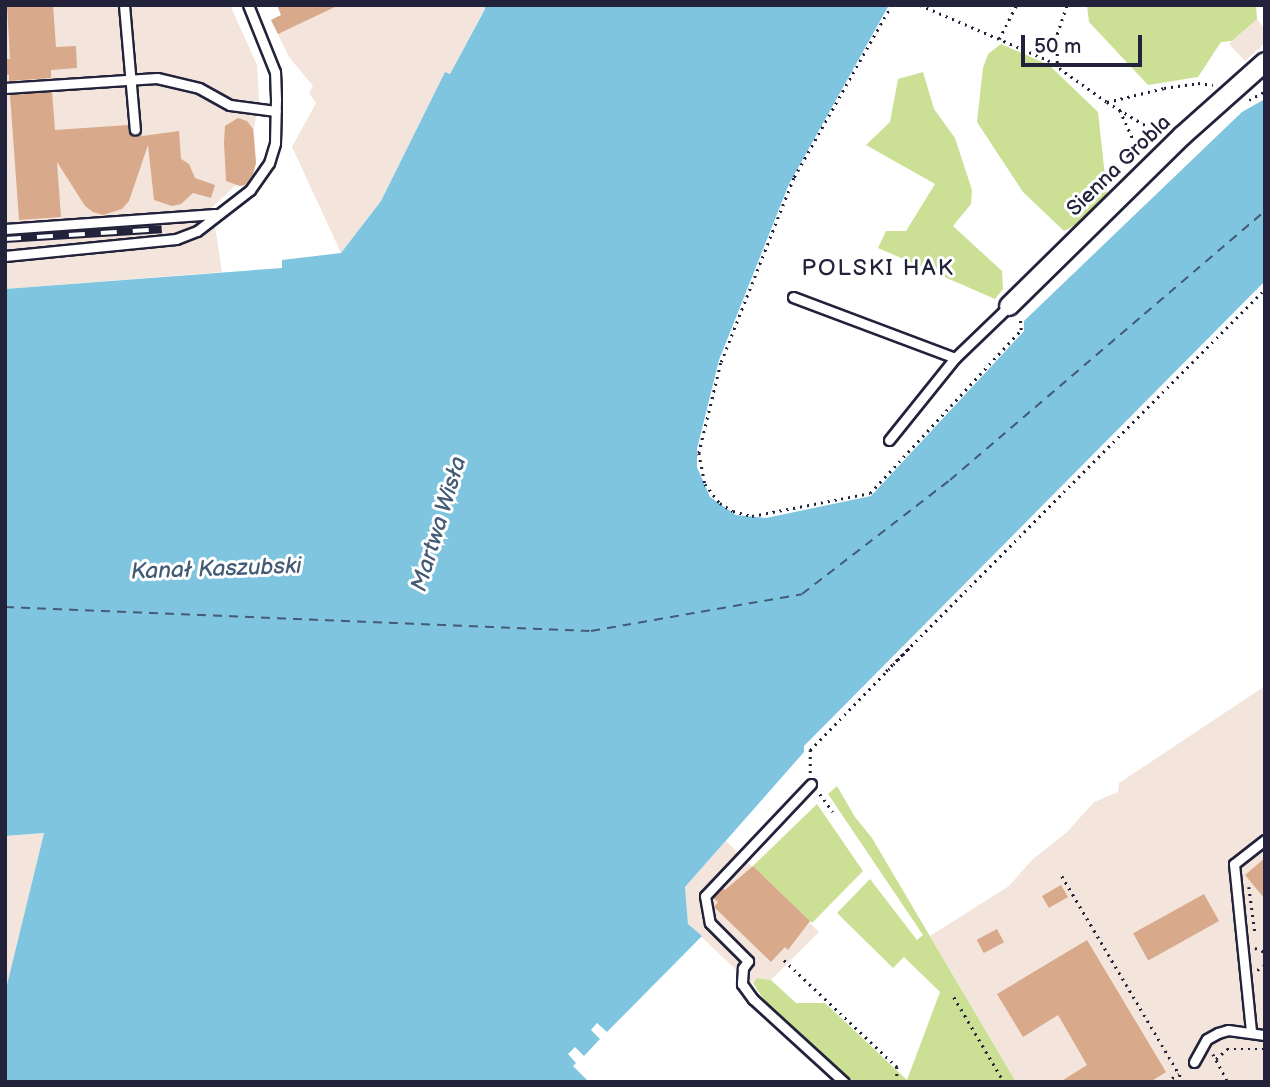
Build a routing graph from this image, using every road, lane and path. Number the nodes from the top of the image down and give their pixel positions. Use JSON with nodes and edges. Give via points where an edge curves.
{"nodes":[{"id":1,"x":124,"y":5,"type":"edge"},
{"id":2,"x":248,"y":5,"type":"edge"},
{"id":3,"x":892,"y":5,"type":"edge"},
{"id":4,"x":920,"y":5,"type":"edge"},
{"id":5,"x":1016,"y":5,"type":"edge"},
{"id":6,"x":1067,"y":5,"type":"edge"},
{"id":7,"x":927,"y":6,"type":"edge"},
{"id":8,"x":999,"y":39,"type":"junction"},
{"id":9,"x":1265,"y":62,"type":"edge"},
{"id":10,"x":1057,"y":65,"type":"junction"},
{"id":11,"x":131,"y":81,"type":"junction"},
{"id":12,"x":5,"y":88,"type":"edge"},
{"id":13,"x":1235,"y":88,"type":"junction"},
{"id":14,"x":1107,"y":102,"type":"junction"},
{"id":15,"x":1119,"y":109,"type":"junction"},
{"id":16,"x":276,"y":111,"type":"junction"},
{"id":17,"x":135,"y":130,"type":"dead end"},
{"id":18,"x":1169,"y":132,"type":"dead end"},
{"id":19,"x":1146,"y":172,"type":"junction"},
{"id":20,"x":217,"y":214,"type":"junction"},
{"id":21,"x":5,"y":229,"type":"edge"},
{"id":22,"x":5,"y":256,"type":"edge"},
{"id":23,"x":1265,"y":289,"type":"edge"},
{"id":24,"x":793,"y":297,"type":"dead end"},
{"id":25,"x":1015,"y":312,"type":"junction"},
{"id":26,"x":955,"y":358,"type":"junction"},
{"id":27,"x":889,"y":440,"type":"dead end"},
{"id":28,"x":811,"y":784,"type":"joint"},
{"id":29,"x":824,"y":798,"type":"dead end"},
{"id":30,"x":833,"y":812,"type":"dead end"},
{"id":31,"x":1265,"y":840,"type":"edge"},
{"id":32,"x":1062,"y":876,"type":"dead end"},
{"id":33,"x":784,"y":960,"type":"dead end"},
{"id":34,"x":954,"y":997,"type":"dead end"},
{"id":35,"x":1251,"y":1031,"type":"junction"},
{"id":36,"x":1265,"y":1035,"type":"edge"},
{"id":37,"x":1206,"y":1041,"type":"junction"},
{"id":38,"x":1265,"y":1049,"type":"edge"},
{"id":39,"x":1216,"y":1059,"type":"junction"},
{"id":40,"x":1194,"y":1062,"type":"dead end"},
{"id":41,"x":1179,"y":1074,"type":"junction"},
{"id":42,"x":844,"y":1082,"type":"edge"},
{"id":43,"x":897,"y":1082,"type":"edge"},
{"id":44,"x":1004,"y":1082,"type":"edge"},
{"id":45,"x":1166,"y":1082,"type":"edge"},
{"id":46,"x":1184,"y":1082,"type":"edge"},
{"id":47,"x":1228,"y":1082,"type":"edge"}],
"edges":[{"from":1,"to":11,"type":"lane"},
{"from":2,"to":16,"type":"lane","via":[[275,72]]},
{"from":3,"to":25,"type":"path","via":[[794,178],[734,329],[699,453],[705,484],[726,507],[752,516],[870,493],[1021,330]]},
{"from":4,"to":7,"type":"path"},
{"from":5,"to":8,"type":"path"},
{"from":6,"to":10,"type":"path","via":[[1058,34]]},
{"from":7,"to":8,"type":"path"},
{"from":8,"to":10,"type":"path"},
{"from":9,"to":13,"type":"street","name":"Sienna Grobla"},
{"from":10,"to":14,"type":"path"},
{"from":11,"to":12,"type":"lane"},
{"from":11,"to":16,"type":"lane","via":[[174,80],[230,105]]},
{"from":11,"to":17,"type":"lane"},
{"from":13,"to":14,"type":"path","via":[[1198,83]]},
{"from":13,"to":19,"type":"street","name":"Sienna Grobla"},
{"from":14,"to":15,"type":"path"},
{"from":15,"to":18,"type":"path","via":[[1143,124]]},
{"from":15,"to":19,"type":"path"},
{"from":16,"to":20,"type":"lane","via":[[269,163],[250,190]]},
{"from":19,"to":25,"type":"street","name":"Sienna Grobla"},
{"from":20,"to":21,"type":"lane"},
{"from":20,"to":22,"type":"lane","via":[[197,231],[176,239]]},
{"from":23,"to":28,"type":"path","via":[[810,750]]},
{"from":24,"to":26,"type":"lane"},
{"from":25,"to":26,"type":"lane"},
{"from":26,"to":27,"type":"lane"},
{"from":28,"to":42,"type":"lane","via":[[705,897],[710,923],[748,961],[742,984],[753,999]]},
{"from":29,"to":30,"type":"path"},
{"from":31,"to":35,"type":"lane","via":[[1234,864]]},
{"from":32,"to":41,"type":"path"},
{"from":33,"to":43,"type":"path","via":[[897,1067]]},
{"from":34,"to":44,"type":"path"},
{"from":35,"to":36,"type":"lane"},
{"from":35,"to":37,"type":"lane","via":[[1228,1030]]},
{"from":37,"to":39,"type":"path"},
{"from":37,"to":40,"type":"lane"},
{"from":38,"to":39,"type":"path","via":[[1227,1049]]},
{"from":39,"to":47,"type":"path"},
{"from":41,"to":45,"type":"path"},
{"from":41,"to":46,"type":"path"}]}
